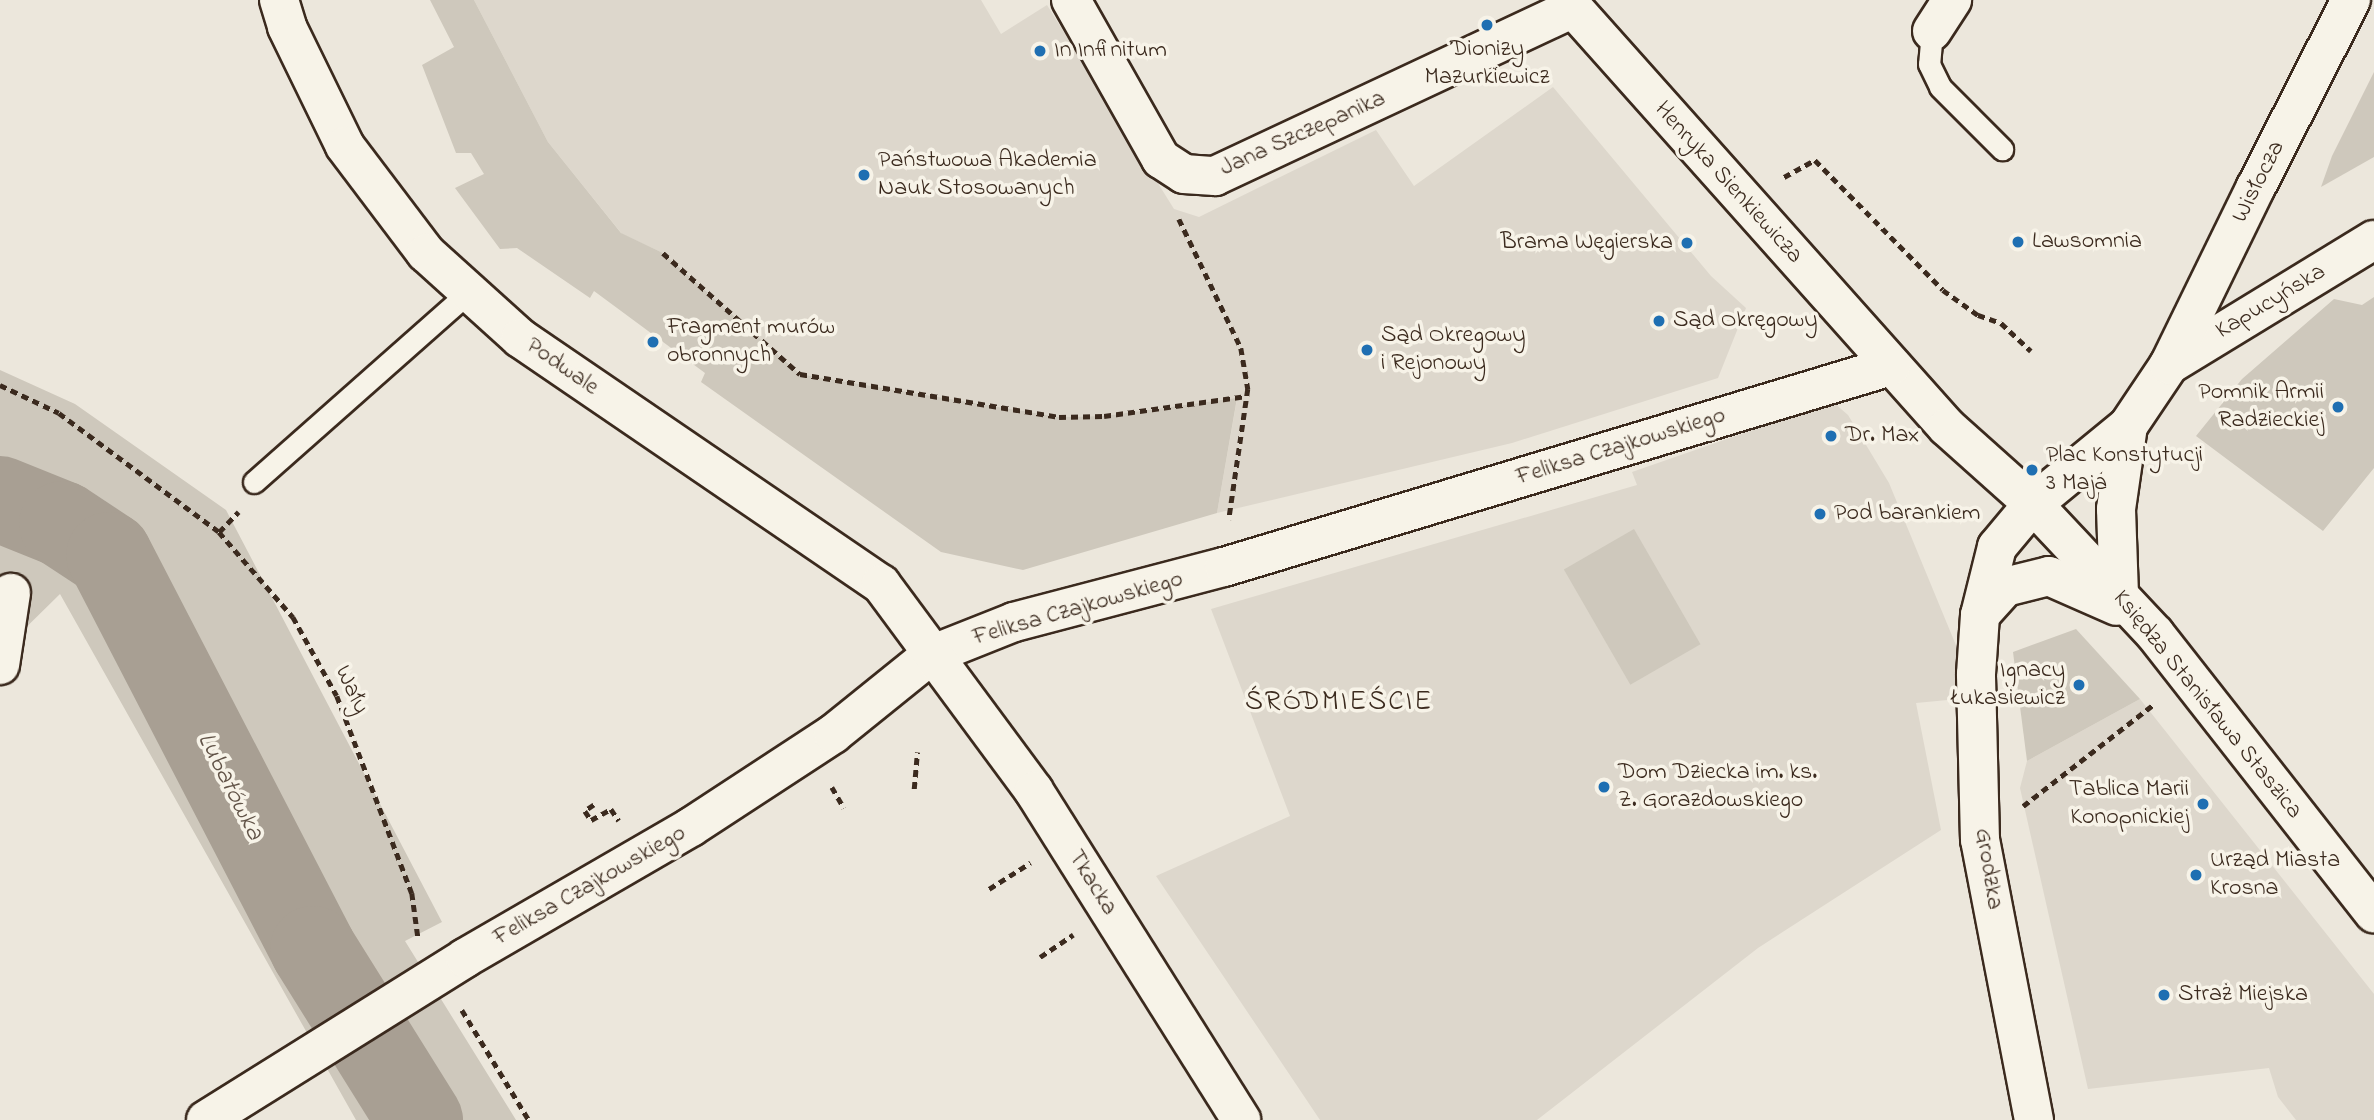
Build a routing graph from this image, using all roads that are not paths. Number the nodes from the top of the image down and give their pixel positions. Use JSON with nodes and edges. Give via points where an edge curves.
{"nodes":[{"id":1,"x":279,"y":0,"type":"edge"},
{"id":2,"x":1070,"y":0,"type":"edge"},
{"id":3,"x":2351,"y":0,"type":"edge"},
{"id":4,"x":1568,"y":5,"type":"edge"},
{"id":5,"x":1942,"y":15,"type":"edge"},
{"id":6,"x":2002,"y":149,"type":"dead end"},
{"id":7,"x":2374,"y":240,"type":"edge"},
{"id":8,"x":469,"y":292,"type":"junction"},
{"id":9,"x":2169,"y":365,"type":"junction"},
{"id":10,"x":1891,"y":366,"type":"junction"},
{"id":11,"x":2128,"y":426,"type":"junction"},
{"id":12,"x":254,"y":482,"type":"dead end"},
{"id":13,"x":2032,"y":504,"type":"junction"},
{"id":14,"x":11,"y":593,"type":"dead end"},
{"id":15,"x":2119,"y":595,"type":"junction"},
{"id":16,"x":1980,"y":615,"type":"junction"},
{"id":17,"x":2155,"y":634,"type":"junction"},
{"id":18,"x":932,"y":655,"type":"junction"},
{"id":19,"x":0,"y":665,"type":"edge"},
{"id":20,"x":2374,"y":913,"type":"edge"},
{"id":21,"x":205,"y":1120,"type":"edge"},
{"id":22,"x":1241,"y":1120,"type":"edge"},
{"id":23,"x":2034,"y":1120,"type":"edge"}],
"edges":[{"from":1,"to":8,"type":"street","name":"Podwale","via":[[287,27],[345,146],[426,253]]},
{"from":2,"to":4,"type":"street","name":"Jana Szczepanika","via":[[1161,159],[1184,174],[1214,176]]},
{"from":3,"to":9,"type":"street","name":"Wisłocza"},
{"from":4,"to":10,"type":"street","name":"Henryka Sienkiewicza"},
{"from":5,"to":6,"type":"lane","via":[[1929,64],[1940,87]]},
{"from":7,"to":9,"type":"street","name":"Kapucyńska"},
{"from":8,"to":12,"type":"lane"},
{"from":8,"to":18,"type":"street","name":"Podwale","via":[[520,338],[881,584]]},
{"from":9,"to":11,"type":"street"},
{"from":10,"to":13,"type":"street","via":[[1972,452]]},
{"from":10,"to":18,"type":"street","name":"Feliksa Czajkowskiego","via":[[1224,567],[1014,622]]},
{"from":11,"to":13,"type":"street"},
{"from":11,"to":15,"type":"street","via":[[2116,509]]},
{"from":13,"to":15,"type":"street","name":"Księdza Stanisława Staszica"},
{"from":13,"to":16,"type":"street","name":"Grodzka","via":[[1997,547]]},
{"from":14,"to":19,"type":"street"},
{"from":15,"to":17,"type":"street","name":"Księdza Stanisława Staszica"},
{"from":16,"to":17,"type":"street","via":[[2005,587],[2049,576],[2109,600]]},
{"from":16,"to":23,"type":"street","name":"Grodzka","via":[[1976,674],[1980,840]]},
{"from":17,"to":20,"type":"street","name":"Księdza Stanisława Staszica"},
{"from":18,"to":21,"type":"street","name":"Feliksa Czajkowskiego","via":[[834,734],[691,827],[437,976]]},
{"from":18,"to":22,"type":"street","name":"Tkacka","via":[[1034,791]]}]}
